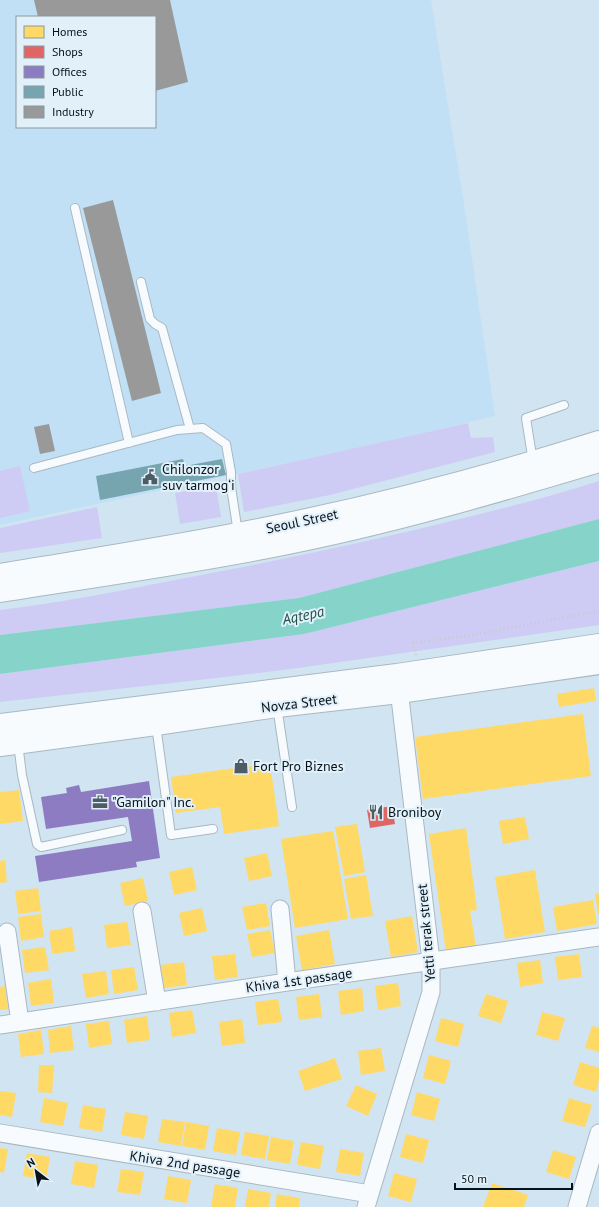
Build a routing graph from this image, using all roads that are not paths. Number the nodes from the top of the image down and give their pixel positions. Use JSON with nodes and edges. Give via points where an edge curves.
{"nodes":[{"id":1,"x":75,"y":208,"type":"dead end"},
{"id":2,"x":141,"y":282,"type":"dead end"},
{"id":3,"x":564,"y":405,"type":"dead end"},
{"id":4,"x":190,"y":429,"type":"junction"},
{"id":5,"x":599,"y":442,"type":"edge"},
{"id":6,"x":129,"y":443,"type":"junction"},
{"id":7,"x":599,"y":461,"type":"edge"},
{"id":8,"x":533,"y":462,"type":"junction"},
{"id":9,"x":34,"y":468,"type":"dead end"},
{"id":10,"x":238,"y":534,"type":"junction"},
{"id":11,"x":0,"y":575,"type":"edge"},
{"id":12,"x":0,"y":592,"type":"edge"},
{"id":13,"x":599,"y":645,"type":"edge"},
{"id":14,"x":599,"y":663,"type":"edge"},
{"id":15,"x":398,"y":683,"type":"junction"},
{"id":16,"x":277,"y":706,"type":"junction"},
{"id":17,"x":0,"y":724,"type":"edge"},
{"id":18,"x":156,"y":724,"type":"junction"},
{"id":19,"x":9,"y":744,"type":"edge"},
{"id":20,"x":292,"y":807,"type":"dead end"},
{"id":21,"x":213,"y":829,"type":"dead end"},
{"id":22,"x":122,"y":830,"type":"dead end"},
{"id":23,"x":280,"y":909,"type":"dead end"},
{"id":24,"x":142,"y":911,"type":"dead end"},
{"id":25,"x":7,"y":932,"type":"dead end"},
{"id":26,"x":599,"y":938,"type":"edge"},
{"id":27,"x":431,"y":961,"type":"junction"},
{"id":28,"x":287,"y":982,"type":"junction"},
{"id":29,"x":157,"y":1002,"type":"junction"},
{"id":30,"x":20,"y":1022,"type":"junction"},
{"id":31,"x":0,"y":1025,"type":"edge"},
{"id":32,"x":0,"y":1133,"type":"edge"},
{"id":33,"x":598,"y":1137,"type":"edge"},
{"id":34,"x":368,"y":1201,"type":"edge"},
{"id":35,"x":577,"y":1207,"type":"edge"}],
"edges":[{"from":1,"to":6,"type":"lane"},
{"from":2,"to":4,"type":"lane","via":[[150,318],[162,328]]},
{"from":3,"to":8,"type":"lane","via":[[526,418]]},
{"from":4,"to":6,"type":"lane"},
{"from":4,"to":10,"type":"lane","via":[[203,428],[226,444]]},
{"from":5,"to":8,"type":"main road","name":"Seoul Street"},
{"from":6,"to":9,"type":"lane"},
{"from":7,"to":12,"type":"main road","name":"Seoul Street","via":[[425,510],[284,544]]},
{"from":8,"to":10,"type":"main road","name":"Seoul Street","via":[[418,494]]},
{"from":10,"to":11,"type":"main road","name":"Seoul Street"},
{"from":13,"to":15,"type":"main road","name":"Novza Street"},
{"from":14,"to":15,"type":"main road","name":"Novza Street"},
{"from":15,"to":16,"type":"main road","name":"Novza Street"},
{"from":15,"to":17,"type":"main road","name":"Novza Street"},
{"from":15,"to":27,"type":"street","name":"Yetti terak street"},
{"from":16,"to":18,"type":"main road","name":"Novza Street"},
{"from":16,"to":20,"type":"lane"},
{"from":18,"to":19,"type":"main road","name":"Novza Street"},
{"from":18,"to":21,"type":"lane","via":[[171,835]]},
{"from":19,"to":22,"type":"lane","via":[[22,774],[38,844],[41,847]]},
{"from":23,"to":28,"type":"street"},
{"from":24,"to":29,"type":"street"},
{"from":25,"to":30,"type":"street"},
{"from":26,"to":27,"type":"street","name":"Khiva 1st passage"},
{"from":27,"to":28,"type":"street","name":"Khiva 1st passage"},
{"from":27,"to":34,"type":"street","name":"Yetti terak street","via":[[432,992]]},
{"from":28,"to":29,"type":"street","name":"Khiva 1st passage"},
{"from":29,"to":30,"type":"street","name":"Khiva 1st passage"},
{"from":30,"to":31,"type":"street","name":"Khiva 1st passage"},
{"from":32,"to":34,"type":"street","name":"Khiva 2nd passage"},
{"from":33,"to":35,"type":"street"}]}
